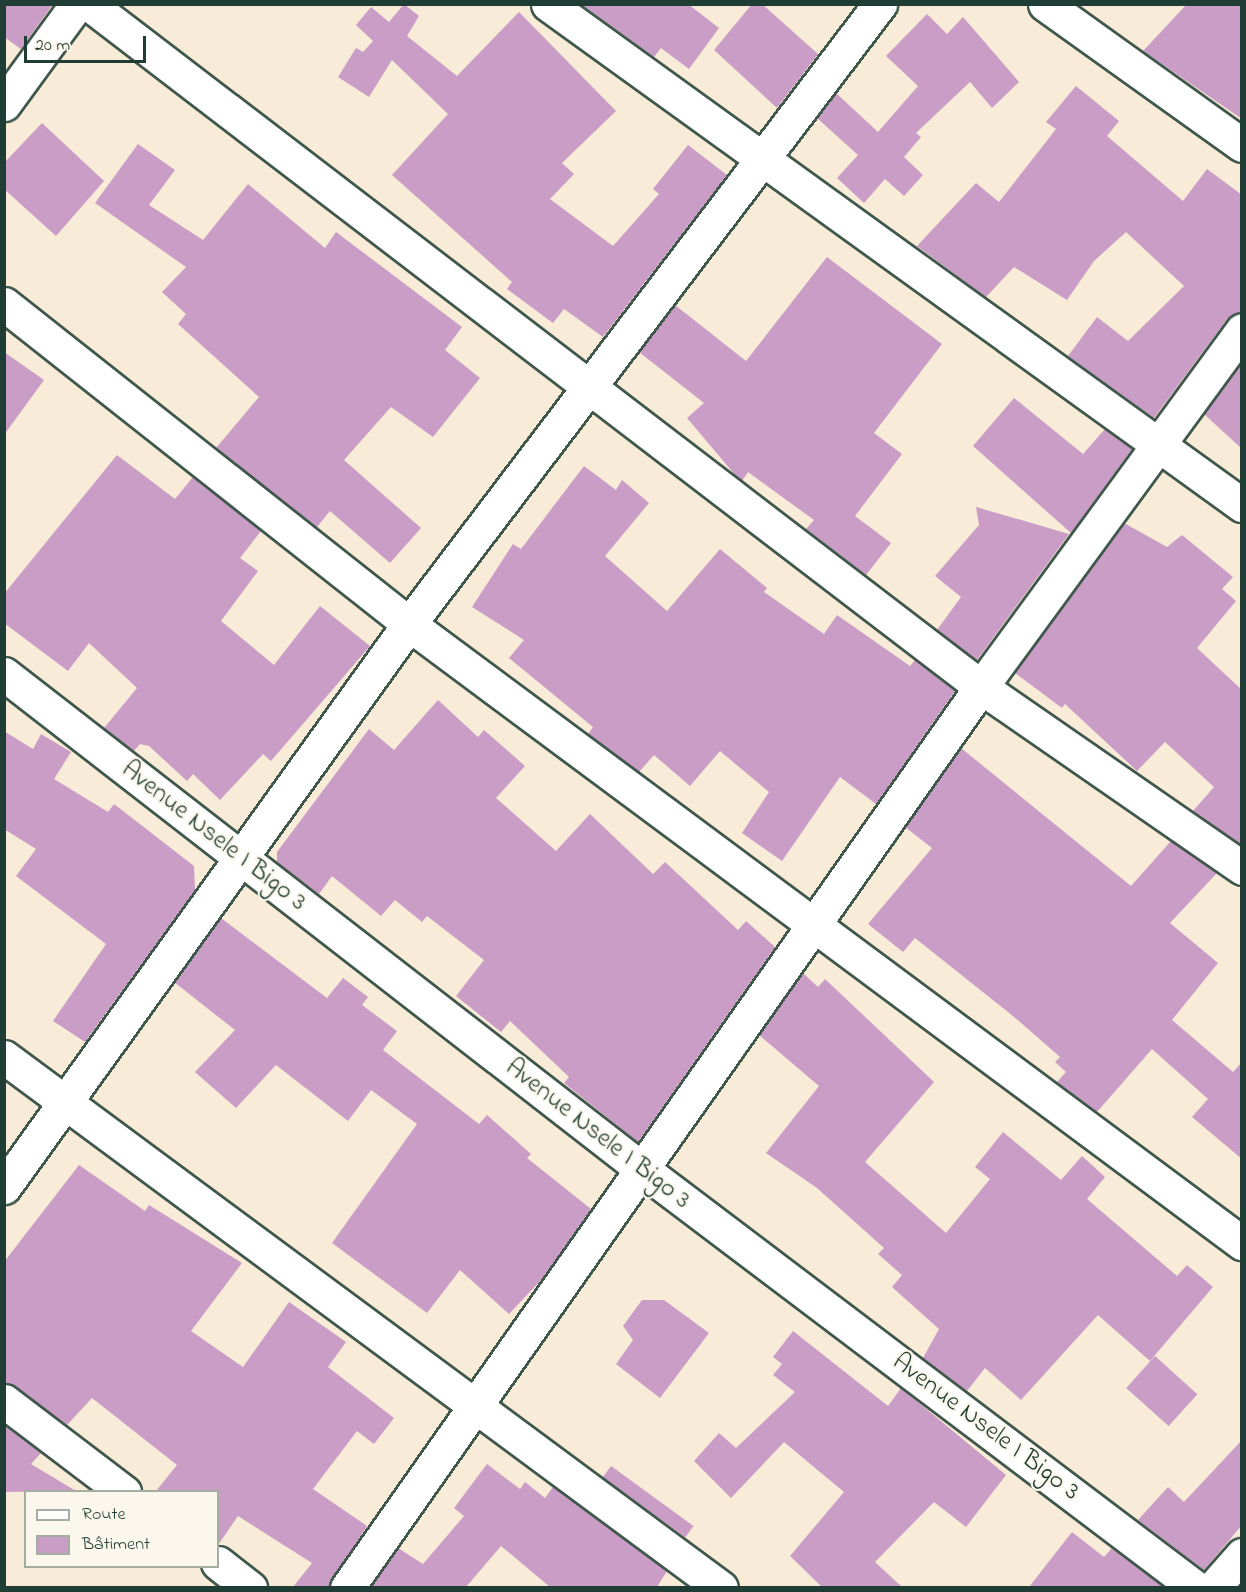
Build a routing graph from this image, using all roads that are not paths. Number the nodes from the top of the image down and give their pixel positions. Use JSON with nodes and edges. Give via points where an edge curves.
{"nodes":[{"id":1,"x":77,"y":4,"type":"edge"},
{"id":2,"x":89,"y":4,"type":"edge"},
{"id":3,"x":548,"y":4,"type":"edge"},
{"id":4,"x":880,"y":4,"type":"edge"},
{"id":5,"x":1045,"y":4,"type":"edge"},
{"id":6,"x":4,"y":104,"type":"edge"},
{"id":7,"x":1242,"y":145,"type":"edge"},
{"id":8,"x":759,"y":159,"type":"junction"},
{"id":9,"x":4,"y":304,"type":"edge"},
{"id":10,"x":1242,"y":330,"type":"edge"},
{"id":11,"x":587,"y":388,"type":"junction"},
{"id":12,"x":1157,"y":444,"type":"junction"},
{"id":13,"x":1242,"y":505,"type":"edge"},
{"id":14,"x":410,"y":624,"type":"junction"},
{"id":15,"x":4,"y":674,"type":"edge"},
{"id":16,"x":981,"y":687,"type":"junction"},
{"id":17,"x":241,"y":859,"type":"junction"},
{"id":18,"x":1242,"y":868,"type":"edge"},
{"id":19,"x":812,"y":928,"type":"junction"},
{"id":20,"x":4,"y":1057,"type":"edge"},
{"id":21,"x":65,"y":1103,"type":"junction"},
{"id":22,"x":642,"y":1169,"type":"junction"},
{"id":23,"x":4,"y":1187,"type":"edge"},
{"id":24,"x":1242,"y":1243,"type":"edge"},
{"id":25,"x":4,"y":1401,"type":"edge"},
{"id":26,"x":478,"y":1409,"type":"junction"},
{"id":27,"x":123,"y":1490,"type":"edge"},
{"id":28,"x":1242,"y":1555,"type":"edge"},
{"id":29,"x":219,"y":1564,"type":"edge"},
{"id":30,"x":250,"y":1587,"type":"edge"},
{"id":31,"x":347,"y":1587,"type":"edge"},
{"id":32,"x":721,"y":1587,"type":"edge"},
{"id":33,"x":1196,"y":1587,"type":"edge"},
{"id":34,"x":1213,"y":1587,"type":"edge"}],
"edges":[{"from":1,"to":6,"type":"street"},
{"from":2,"to":11,"type":"street"},
{"from":3,"to":8,"type":"street"},
{"from":4,"to":8,"type":"street"},
{"from":5,"to":7,"type":"street"},
{"from":8,"to":11,"type":"street"},
{"from":8,"to":12,"type":"street"},
{"from":9,"to":14,"type":"street"},
{"from":10,"to":12,"type":"street"},
{"from":11,"to":14,"type":"street"},
{"from":11,"to":16,"type":"street"},
{"from":12,"to":13,"type":"street"},
{"from":12,"to":16,"type":"street"},
{"from":14,"to":17,"type":"street"},
{"from":14,"to":19,"type":"street"},
{"from":15,"to":17,"type":"street","name":"Avenue Nsele I Bigo 3"},
{"from":16,"to":18,"type":"street"},
{"from":16,"to":19,"type":"street"},
{"from":17,"to":21,"type":"street"},
{"from":17,"to":22,"type":"street","name":"Avenue Nsele I Bigo 3"},
{"from":19,"to":22,"type":"street"},
{"from":19,"to":24,"type":"street"},
{"from":20,"to":21,"type":"street"},
{"from":21,"to":23,"type":"street"},
{"from":21,"to":26,"type":"street"},
{"from":22,"to":26,"type":"street"},
{"from":22,"to":33,"type":"street","name":"Avenue Nsele I Bigo 3"},
{"from":25,"to":27,"type":"street"},
{"from":26,"to":31,"type":"street"},
{"from":26,"to":32,"type":"street"},
{"from":28,"to":34,"type":"street"},
{"from":29,"to":30,"type":"street"}]}
